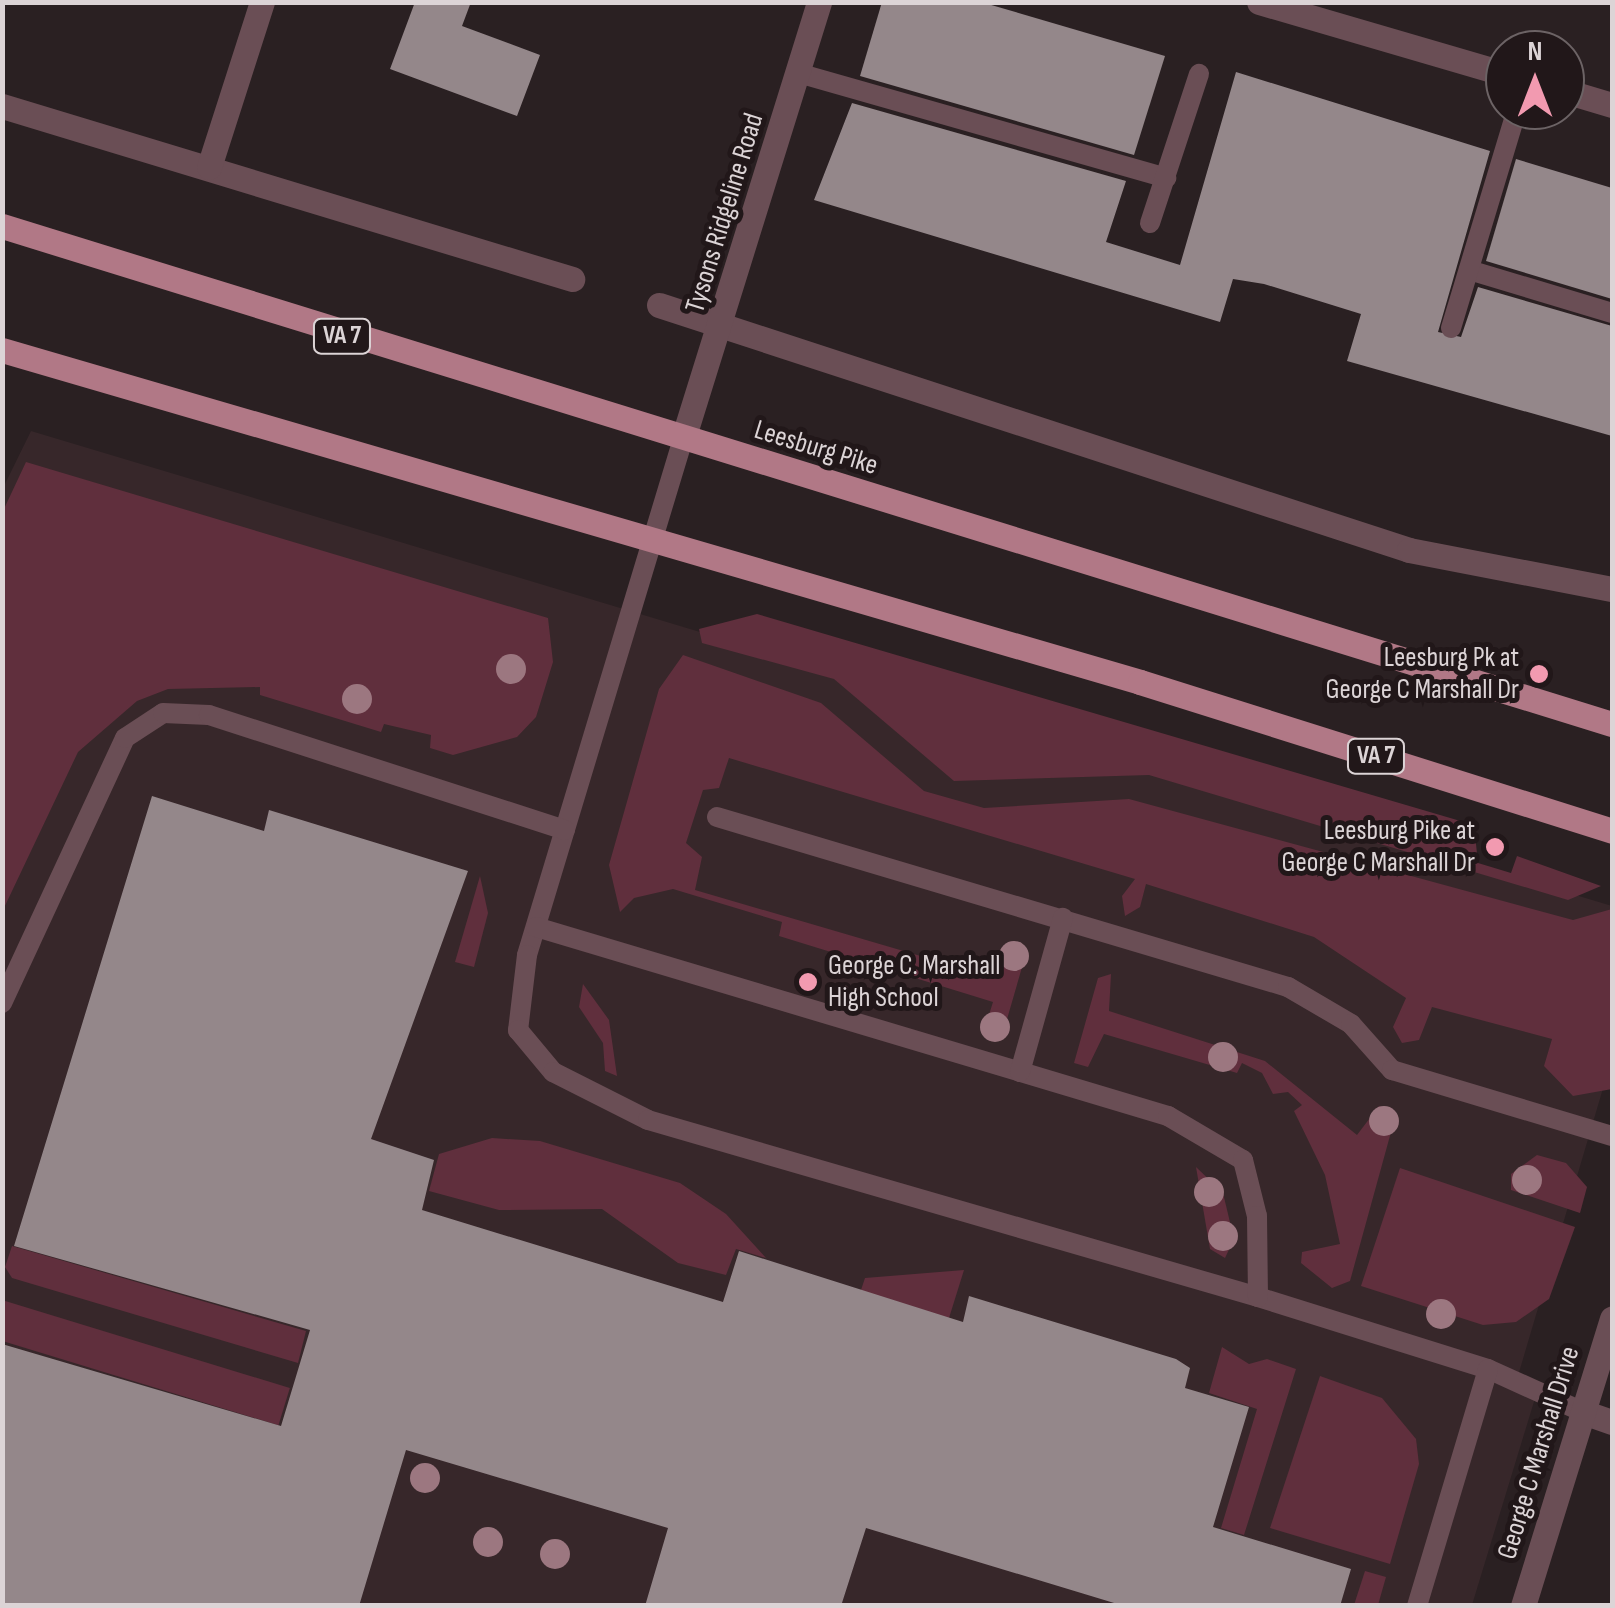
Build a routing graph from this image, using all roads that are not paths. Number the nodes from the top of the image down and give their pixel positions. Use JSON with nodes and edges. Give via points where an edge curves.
{"nodes":[{"id":1,"x":262,"y":2,"type":"edge"},
{"id":2,"x":820,"y":2,"type":"edge"},
{"id":3,"x":1260,"y":2,"type":"edge"},
{"id":4,"x":1485,"y":68,"type":"edge"},
{"id":5,"x":798,"y":72,"type":"junction"},
{"id":6,"x":1199,"y":74,"type":"dead end"},
{"id":7,"x":1585,"y":97,"type":"edge"},
{"id":8,"x":1612,"y":105,"type":"edge"},
{"id":9,"x":2,"y":106,"type":"edge"},
{"id":10,"x":1511,"y":130,"type":"edge"},
{"id":11,"x":209,"y":167,"type":"junction"},
{"id":12,"x":1166,"y":178,"type":"junction"},
{"id":13,"x":1150,"y":223,"type":"dead end"},
{"id":14,"x":2,"y":226,"type":"edge"},
{"id":15,"x":1469,"y":270,"type":"junction"},
{"id":16,"x":572,"y":279,"type":"dead end"},
{"id":17,"x":660,"y":305,"type":"dead end"},
{"id":18,"x":1612,"y":313,"type":"edge"},
{"id":19,"x":723,"y":324,"type":"junction"},
{"id":20,"x":1451,"y":328,"type":"dead end"},
{"id":21,"x":2,"y":350,"type":"edge"},
{"id":22,"x":683,"y":439,"type":"junction"},
{"id":23,"x":653,"y":538,"type":"junction"},
{"id":24,"x":1612,"y":589,"type":"edge"},
{"id":25,"x":1612,"y":724,"type":"edge"},
{"id":26,"x":717,"y":817,"type":"dead end"},
{"id":27,"x":565,"y":830,"type":"junction"},
{"id":28,"x":1612,"y":831,"type":"edge"},
{"id":29,"x":1062,"y":918,"type":"junction"},
{"id":30,"x":536,"y":927,"type":"junction"},
{"id":31,"x":2,"y":1003,"type":"edge"},
{"id":32,"x":1020,"y":1072,"type":"junction"},
{"id":33,"x":1612,"y":1136,"type":"edge"},
{"id":34,"x":1258,"y":1296,"type":"junction"},
{"id":35,"x":1612,"y":1318,"type":"edge"},
{"id":36,"x":1488,"y":1369,"type":"junction"},
{"id":37,"x":1583,"y":1412,"type":"junction"},
{"id":38,"x":1612,"y":1422,"type":"edge"},
{"id":39,"x":1417,"y":1606,"type":"edge"},
{"id":40,"x":1523,"y":1606,"type":"edge"}],
"edges":[{"from":1,"to":11,"type":"street"},
{"from":2,"to":5,"type":"street","name":"Tysons Ridgeline Road"},
{"from":3,"to":4,"type":"street"},
{"from":5,"to":12,"type":"lane"},
{"from":5,"to":19,"type":"street","name":"Tysons Ridgeline Road"},
{"from":6,"to":12,"type":"lane"},
{"from":7,"to":8,"type":"street"},
{"from":9,"to":11,"type":"street"},
{"from":10,"to":15,"type":"lane"},
{"from":11,"to":16,"type":"street"},
{"from":12,"to":13,"type":"lane"},
{"from":14,"to":22,"type":"main road","name":"Leesburg Pike","number":"VA 7"},
{"from":15,"to":18,"type":"lane"},
{"from":15,"to":20,"type":"lane"},
{"from":17,"to":19,"type":"street"},
{"from":19,"to":22,"type":"street","name":"Tysons Ridgeline Road"},
{"from":19,"to":24,"type":"street","via":[[1409,550]]},
{"from":21,"to":23,"type":"main road","number":"VA 7"},
{"from":22,"to":23,"type":"lane"},
{"from":22,"to":25,"type":"main road","name":"Leesburg Pike","number":"VA 7"},
{"from":23,"to":27,"type":"lane"},
{"from":23,"to":28,"type":"main road","number":"VA 7"},
{"from":26,"to":29,"type":"lane"},
{"from":27,"to":30,"type":"lane"},
{"from":27,"to":31,"type":"lane","via":[[209,716],[163,713],[126,738]]},
{"from":29,"to":32,"type":"lane"},
{"from":29,"to":33,"type":"lane","via":[[1288,987],[1351,1024],[1392,1070]]},
{"from":30,"to":32,"type":"lane"},
{"from":30,"to":34,"type":"lane","via":[[518,1030],[570,1086],[648,1120]]},
{"from":32,"to":34,"type":"lane","via":[[1168,1116],[1243,1160],[1257,1216]]},
{"from":34,"to":36,"type":"lane"},
{"from":35,"to":37,"type":"street","name":"George C Marshall Drive"},
{"from":36,"to":37,"type":"lane"},
{"from":36,"to":39,"type":"lane"},
{"from":37,"to":38,"type":"street"},
{"from":37,"to":40,"type":"street","name":"George C Marshall Drive"}]}
